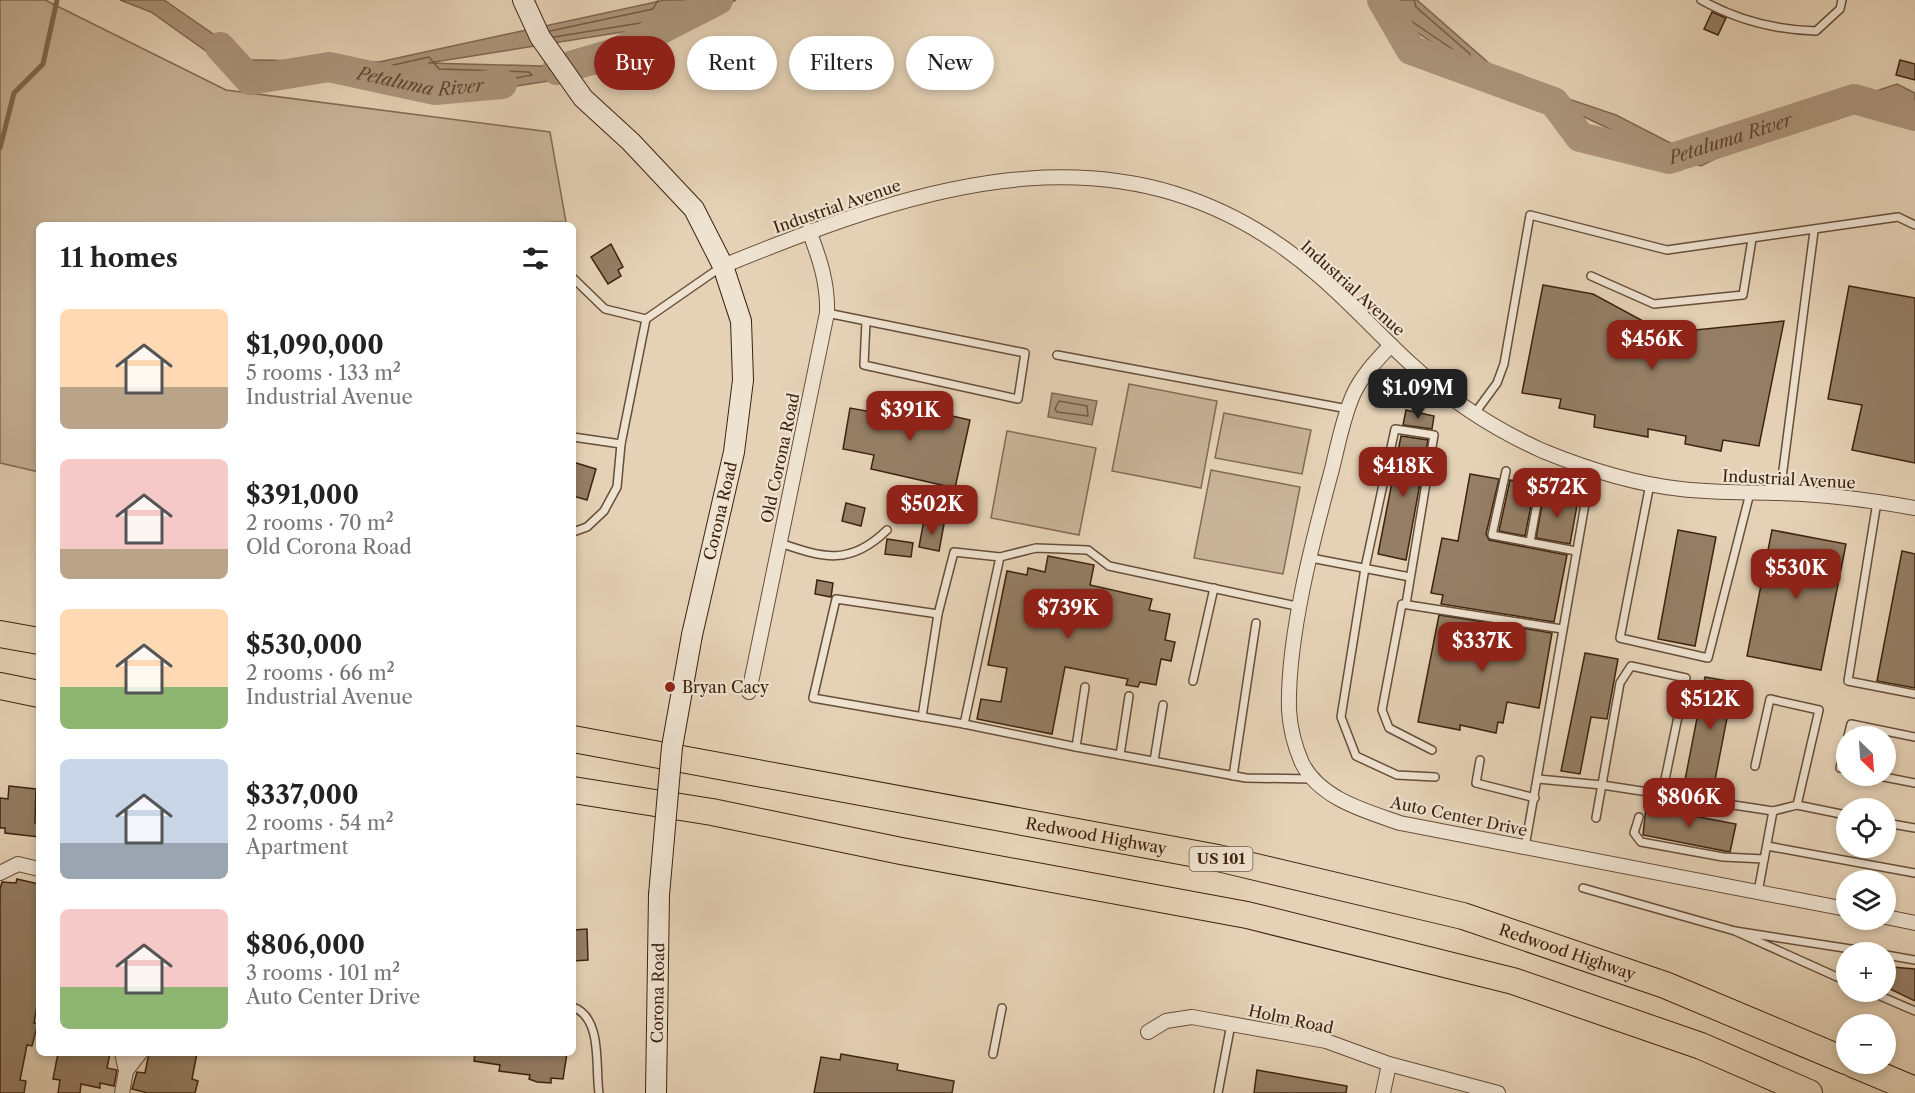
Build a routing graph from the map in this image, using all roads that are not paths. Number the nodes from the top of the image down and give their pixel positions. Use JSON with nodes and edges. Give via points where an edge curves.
{"nodes":[{"id":1,"x":1701,"y":0,"type":"edge"},
{"id":2,"x":1842,"y":0,"type":"edge"},
{"id":3,"x":524,"y":4,"type":"edge"},
{"id":4,"x":1915,"y":225,"type":"edge"},
{"id":5,"x":809,"y":231,"type":"junction"},
{"id":6,"x":1814,"y":231,"type":"junction"},
{"id":7,"x":1752,"y":239,"type":"junction"},
{"id":8,"x":723,"y":266,"type":"junction"},
{"id":9,"x":1591,"y":276,"type":"dead end"},
{"id":10,"x":576,"y":282,"type":"edge"},
{"id":11,"x":826,"y":313,"type":"junction"},
{"id":12,"x":646,"y":319,"type":"junction"},
{"id":13,"x":866,"y":321,"type":"junction"},
{"id":14,"x":1391,"y":345,"type":"junction"},
{"id":15,"x":1057,"y":355,"type":"dead end"},
{"id":16,"x":1348,"y":409,"type":"junction"},
{"id":17,"x":1475,"y":413,"type":"junction"},
{"id":18,"x":576,"y":437,"type":"edge"},
{"id":19,"x":621,"y":444,"type":"junction"},
{"id":20,"x":1506,"y":471,"type":"dead end"},
{"id":21,"x":1650,"y":484,"type":"junction"},
{"id":22,"x":1540,"y":487,"type":"dead end"},
{"id":23,"x":1750,"y":493,"type":"junction"},
{"id":24,"x":1780,"y":493,"type":"junction"},
{"id":25,"x":1878,"y":501,"type":"junction"},
{"id":26,"x":1586,"y":504,"type":"dead end"},
{"id":27,"x":1915,"y":508,"type":"edge"},
{"id":28,"x":887,"y":530,"type":"dead end"},
{"id":29,"x":576,"y":531,"type":"edge"},
{"id":30,"x":1530,"y":542,"type":"junction"},
{"id":31,"x":780,"y":543,"type":"junction"},
{"id":32,"x":1576,"y":551,"type":"junction"},
{"id":33,"x":1000,"y":557,"type":"junction"},
{"id":34,"x":1311,"y":558,"type":"junction"},
{"id":35,"x":1365,"y":568,"type":"junction"},
{"id":36,"x":1410,"y":577,"type":"junction"},
{"id":37,"x":1214,"y":588,"type":"junction"},
{"id":38,"x":1406,"y":604,"type":"junction"},
{"id":39,"x":1300,"y":607,"type":"junction"},
{"id":40,"x":938,"y":614,"type":"junction"},
{"id":41,"x":1256,"y":623,"type":"dead end"},
{"id":42,"x":1562,"y":630,"type":"junction"},
{"id":43,"x":0,"y":634,"type":"edge"},
{"id":44,"x":36,"y":640,"type":"edge"},
{"id":45,"x":1193,"y":681,"type":"dead end"},
{"id":46,"x":0,"y":686,"type":"edge"},
{"id":47,"x":1085,"y":687,"type":"dead end"},
{"id":48,"x":36,"y":692,"type":"edge"},
{"id":49,"x":749,"y":692,"type":"dead end"},
{"id":50,"x":1915,"y":694,"type":"edge"},
{"id":51,"x":1129,"y":696,"type":"dead end"},
{"id":52,"x":1163,"y":705,"type":"dead end"},
{"id":53,"x":922,"y":717,"type":"junction"},
{"id":54,"x":964,"y":724,"type":"junction"},
{"id":55,"x":1896,"y":732,"type":"edge"},
{"id":56,"x":1915,"y":736,"type":"edge"},
{"id":57,"x":576,"y":740,"type":"edge"},
{"id":58,"x":1076,"y":747,"type":"junction"},
{"id":59,"x":1432,"y":750,"type":"dead end"},
{"id":60,"x":1120,"y":755,"type":"junction"},
{"id":61,"x":1480,"y":760,"type":"dead end"},
{"id":62,"x":1154,"y":761,"type":"junction"},
{"id":63,"x":1755,"y":766,"type":"dead end"},
{"id":64,"x":1233,"y":776,"type":"junction"},
{"id":65,"x":1435,"y":777,"type":"dead end"},
{"id":66,"x":1316,"y":779,"type":"junction"},
{"id":67,"x":1538,"y":779,"type":"junction"},
{"id":68,"x":1896,"y":779,"type":"edge"},
{"id":69,"x":1915,"y":783,"type":"edge"},
{"id":70,"x":1602,"y":784,"type":"junction"},
{"id":71,"x":576,"y":790,"type":"edge"},
{"id":72,"x":1662,"y":794,"type":"junction"},
{"id":73,"x":1534,"y":798,"type":"junction"},
{"id":74,"x":1797,"y":805,"type":"junction"},
{"id":75,"x":1773,"y":811,"type":"junction"},
{"id":76,"x":1836,"y":813,"type":"edge"},
{"id":77,"x":1639,"y":817,"type":"dead end"},
{"id":78,"x":1596,"y":818,"type":"dead end"},
{"id":79,"x":1896,"y":825,"type":"edge"},
{"id":80,"x":1915,"y":828,"type":"edge"},
{"id":81,"x":1767,"y":846,"type":"junction"},
{"id":82,"x":1525,"y":847,"type":"junction"},
{"id":83,"x":1764,"y":860,"type":"junction"},
{"id":84,"x":36,"y":867,"type":"edge"},
{"id":85,"x":0,"y":873,"type":"edge"},
{"id":86,"x":1915,"y":873,"type":"edge"},
{"id":87,"x":1583,"y":888,"type":"dead end"},
{"id":88,"x":1758,"y":892,"type":"junction"},
{"id":89,"x":1836,"y":907,"type":"edge"},
{"id":90,"x":1896,"y":919,"type":"edge"},
{"id":91,"x":1915,"y":923,"type":"edge"},
{"id":92,"x":1735,"y":931,"type":"junction"},
{"id":93,"x":1836,"y":947,"type":"edge"},
{"id":94,"x":1896,"y":957,"type":"edge"},
{"id":95,"x":1915,"y":960,"type":"edge"},
{"id":96,"x":1836,"y":976,"type":"edge"},
{"id":97,"x":1894,"y":1002,"type":"edge"},
{"id":98,"x":1002,"y":1008,"type":"dead end"},
{"id":99,"x":576,"y":1009,"type":"edge"},
{"id":100,"x":1915,"y":1011,"type":"edge"},
{"id":101,"x":1232,"y":1024,"type":"junction"},
{"id":102,"x":1148,"y":1032,"type":"dead end"},
{"id":103,"x":993,"y":1054,"type":"dead end"},
{"id":104,"x":123,"y":1056,"type":"edge"},
{"id":105,"x":138,"y":1056,"type":"edge"},
{"id":106,"x":1836,"y":1057,"type":"edge"},
{"id":107,"x":1389,"y":1064,"type":"junction"},
{"id":108,"x":126,"y":1071,"type":"junction"},
{"id":109,"x":1878,"y":1074,"type":"edge"},
{"id":110,"x":1915,"y":1089,"type":"edge"},
{"id":111,"x":122,"y":1093,"type":"edge"},
{"id":112,"x":599,"y":1093,"type":"edge"},
{"id":113,"x":656,"y":1093,"type":"edge"},
{"id":114,"x":1218,"y":1093,"type":"edge"},
{"id":115,"x":1383,"y":1093,"type":"edge"},
{"id":116,"x":1498,"y":1093,"type":"edge"},
{"id":117,"x":1809,"y":1093,"type":"edge"}],
"edges":[{"from":1,"to":2,"type":"lane","via":[[1729,15],[1787,30],[1816,32],[1840,9]]},
{"from":3,"to":8,"type":"main road","name":"Corona Road","via":[[561,69],[583,98],[688,202]]},
{"from":4,"to":6,"type":"lane","via":[[1898,217]]},
{"from":5,"to":8,"type":"street","name":"Industrial Avenue"},
{"from":5,"to":11,"type":"street","name":"Old Corona Road","via":[[824,274]]},
{"from":5,"to":14,"type":"street","name":"Industrial Avenue","via":[[866,210],[970,184],[1069,177],[1161,189],[1218,210],[1266,235],[1319,276]]},
{"from":6,"to":7,"type":"lane"},
{"from":6,"to":24,"type":"lane"},
{"from":7,"to":9,"type":"lane","via":[[1743,295],[1654,304]]},
{"from":7,"to":17,"type":"lane","via":[[1667,250],[1530,215],[1504,364],[1497,383]]},
{"from":8,"to":12,"type":"lane"},
{"from":8,"to":113,"type":"main road","name":"Corona Road","bridge":true,"via":[[741,321],[743,380],[734,452],[692,635],[672,747],[658,895]]},
{"from":10,"to":12,"type":"lane","via":[[605,309]]},
{"from":11,"to":13,"type":"lane"},
{"from":11,"to":31,"type":"street","name":"Old Corona Road"},
{"from":12,"to":19,"type":"lane"},
{"from":13,"to":13,"type":"lane","via":[[1025,353],[1018,399],[864,365]]},
{"from":14,"to":16,"type":"street","name":"Auto Center Drive","via":[[1360,382]]},
{"from":14,"to":17,"type":"street","name":"Industrial Avenue"},
{"from":15,"to":16,"type":"lane"},
{"from":16,"to":34,"type":"street","name":"Auto Center Drive"},
{"from":17,"to":21,"type":"street","name":"Industrial Avenue","via":[[1540,450]]},
{"from":18,"to":19,"type":"lane"},
{"from":19,"to":29,"type":"lane","via":[[617,487],[604,511]]},
{"from":20,"to":30,"type":"lane","via":[[1492,535]]},
{"from":21,"to":23,"type":"street","name":"Industrial Avenue"},
{"from":21,"to":23,"type":"lane","via":[[1620,638],[1708,658]]},
{"from":22,"to":30,"type":"lane"},
{"from":23,"to":24,"type":"street","name":"Industrial Avenue"},
{"from":24,"to":25,"type":"street","name":"Industrial Avenue"},
{"from":25,"to":27,"type":"street","name":"Industrial Avenue"},
{"from":25,"to":50,"type":"lane","via":[[1848,681]]},
{"from":26,"to":32,"type":"lane"},
{"from":28,"to":31,"type":"lane","via":[[867,547],[848,555],[830,557]]},
{"from":30,"to":32,"type":"lane"},
{"from":31,"to":49,"type":"street","name":"Old Corona Road"},
{"from":32,"to":42,"type":"lane"},
{"from":33,"to":37,"type":"lane","via":[[1036,548],[1088,550],[1109,566]]},
{"from":33,"to":40,"type":"lane","via":[[954,552]]},
{"from":33,"to":54,"type":"lane"},
{"from":34,"to":35,"type":"lane"},
{"from":34,"to":39,"type":"street","name":"Auto Center Drive"},
{"from":35,"to":36,"type":"lane"},
{"from":35,"to":36,"type":"lane","via":[[1395,429],[1434,435]]},
{"from":35,"to":65,"type":"lane","via":[[1341,717],[1356,756],[1397,775]]},
{"from":36,"to":38,"type":"lane"},
{"from":37,"to":39,"type":"lane"},
{"from":37,"to":45,"type":"lane"},
{"from":38,"to":42,"type":"lane"},
{"from":38,"to":59,"type":"lane","via":[[1402,604],[1382,710],[1389,728]]},
{"from":39,"to":66,"type":"street","name":"Auto Center Drive","via":[[1289,710],[1303,765]]},
{"from":40,"to":53,"type":"lane"},
{"from":40,"to":53,"type":"lane","via":[[836,599],[813,698]]},
{"from":41,"to":64,"type":"lane"},
{"from":42,"to":67,"type":"lane"},
{"from":43,"to":44,"type":"highway"},
{"from":46,"to":48,"type":"highway"},
{"from":47,"to":58,"type":"lane"},
{"from":51,"to":60,"type":"lane"},
{"from":52,"to":62,"type":"lane"},
{"from":53,"to":54,"type":"lane"},
{"from":54,"to":58,"type":"lane"},
{"from":55,"to":56,"type":"lane"},
{"from":57,"to":106,"type":"highway","name":"Redwood Highway","number":"US 101","via":[[1218,858],[1463,916],[1665,985]]},
{"from":58,"to":60,"type":"lane"},
{"from":60,"to":62,"type":"lane"},
{"from":61,"to":73,"type":"lane","via":[[1476,783]]},
{"from":62,"to":64,"type":"lane"},
{"from":63,"to":74,"type":"lane","via":[[1770,699],[1819,710]]},
{"from":64,"to":66,"type":"lane"},
{"from":66,"to":82,"type":"street","name":"Auto Center Drive","via":[[1345,803],[1400,823]]},
{"from":67,"to":70,"type":"lane"},
{"from":67,"to":73,"type":"lane"},
{"from":68,"to":69,"type":"lane"},
{"from":70,"to":72,"type":"lane"},
{"from":70,"to":72,"type":"lane","via":[[1620,683],[1631,666],[1686,678]]},
{"from":70,"to":78,"type":"lane"},
{"from":71,"to":117,"type":"highway","via":[[712,812],[1269,921],[1513,981],[1701,1046]]},
{"from":72,"to":75,"type":"lane"},
{"from":73,"to":82,"type":"lane"},
{"from":74,"to":75,"type":"lane"},
{"from":74,"to":76,"type":"lane"},
{"from":75,"to":81,"type":"lane"},
{"from":77,"to":83,"type":"lane","via":[[1634,833],[1641,842]]},
{"from":79,"to":80,"type":"lane"},
{"from":81,"to":83,"type":"lane"},
{"from":81,"to":86,"type":"lane"},
{"from":82,"to":88,"type":"street","name":"Auto Center Drive"},
{"from":83,"to":88,"type":"lane"},
{"from":84,"to":85,"type":"street","via":[[18,864]]},
{"from":87,"to":92,"type":"lane"},
{"from":88,"to":89,"type":"street","name":"Auto Center Drive"},
{"from":90,"to":91,"type":"street"},
{"from":92,"to":93,"type":"lane"},
{"from":92,"to":96,"type":"lane"},
{"from":94,"to":95,"type":"lane"},
{"from":97,"to":100,"type":"lane"},
{"from":98,"to":103,"type":"lane"},
{"from":99,"to":112,"type":"lane","via":[[593,1028]]},
{"from":101,"to":102,"type":"street","name":"Holm Road","via":[[1192,1017],[1166,1021]]},
{"from":101,"to":107,"type":"street","name":"Holm Road","via":[[1326,1041]]},
{"from":101,"to":114,"type":"lane"},
{"from":104,"to":108,"type":"street"},
{"from":105,"to":108,"type":"street"},
{"from":107,"to":115,"type":"street"},
{"from":107,"to":116,"type":"street","name":"Holm Road"},
{"from":108,"to":111,"type":"street"},
{"from":109,"to":110,"type":"highway"}]}
